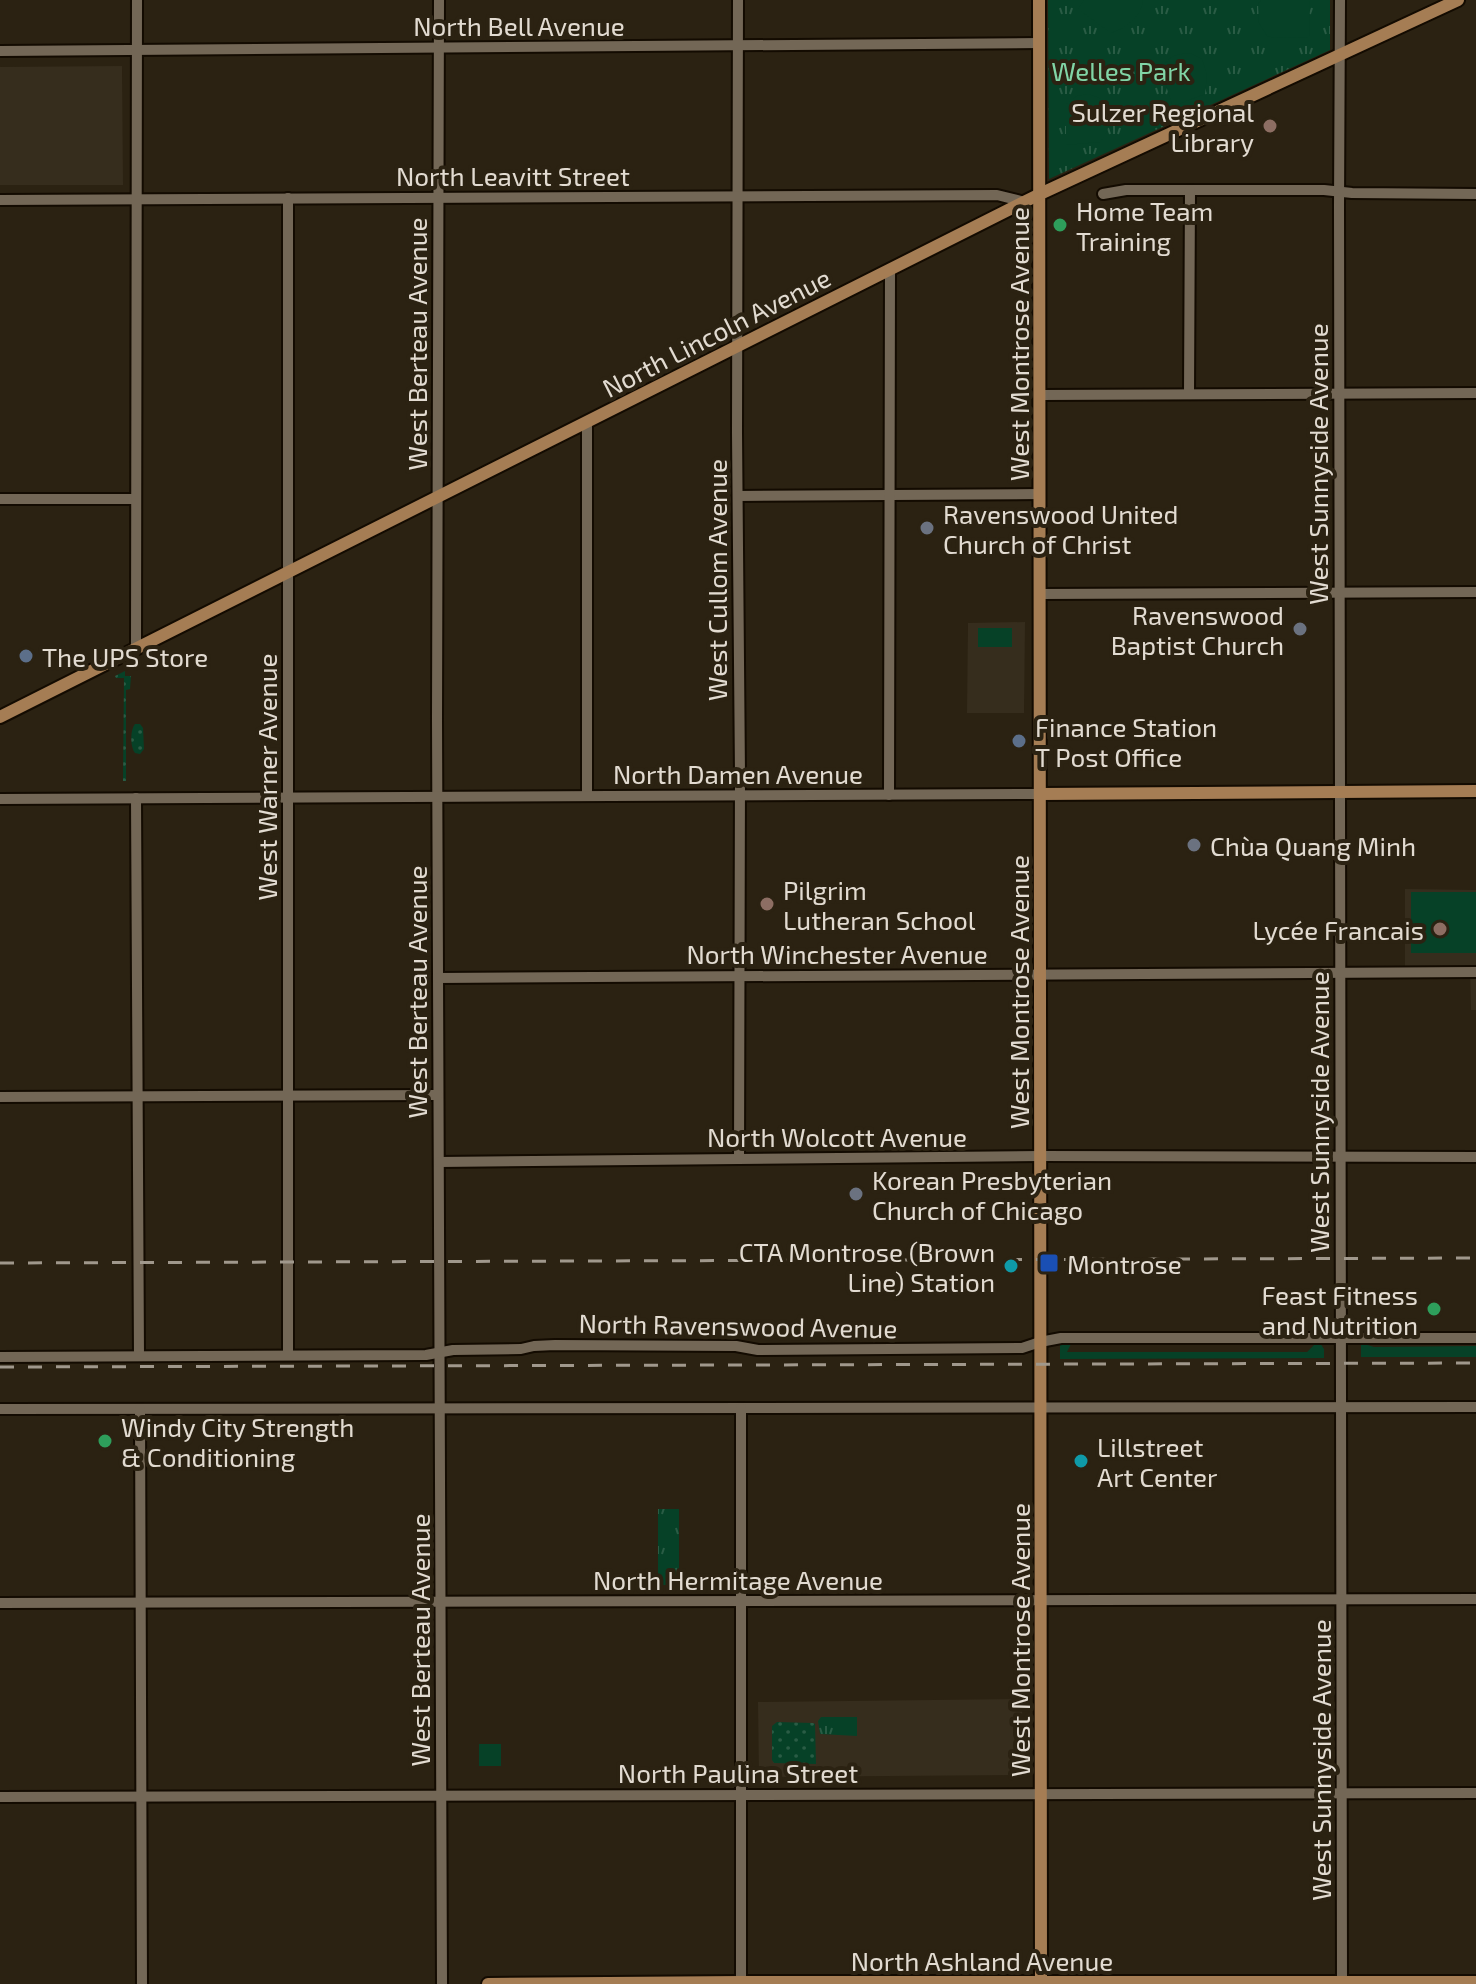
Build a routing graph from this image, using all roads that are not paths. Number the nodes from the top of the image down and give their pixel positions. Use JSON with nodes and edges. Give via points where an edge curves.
{"nodes":[{"id":1,"x":137,"y":0,"type":"edge"},
{"id":2,"x":439,"y":0,"type":"edge"},
{"id":3,"x":738,"y":0,"type":"edge"},
{"id":4,"x":1039,"y":0,"type":"edge"},
{"id":5,"x":1340,"y":0,"type":"edge"},
{"id":6,"x":1458,"y":0,"type":"edge"},
{"id":7,"x":1039,"y":43,"type":"junction"},
{"id":8,"x":738,"y":46,"type":"junction"},
{"id":9,"x":439,"y":48,"type":"junction"},
{"id":10,"x":137,"y":50,"type":"junction"},
{"id":11,"x":0,"y":51,"type":"edge"},
{"id":12,"x":1340,"y":54,"type":"junction"},
{"id":13,"x":1190,"y":190,"type":"junction"},
{"id":14,"x":1339,"y":192,"type":"junction"},
{"id":15,"x":1040,"y":194,"type":"junction"},
{"id":16,"x":1103,"y":194,"type":"dead end"},
{"id":17,"x":1476,"y":194,"type":"edge"},
{"id":18,"x":738,"y":195,"type":"junction"},
{"id":19,"x":438,"y":197,"type":"junction"},
{"id":20,"x":288,"y":198,"type":"junction"},
{"id":21,"x":136,"y":199,"type":"junction"},
{"id":22,"x":0,"y":200,"type":"edge"},
{"id":23,"x":1025,"y":202,"type":"junction"},
{"id":24,"x":890,"y":269,"type":"junction"},
{"id":25,"x":738,"y":347,"type":"junction"},
{"id":26,"x":1339,"y":393,"type":"junction"},
{"id":27,"x":1476,"y":393,"type":"edge"},
{"id":28,"x":1189,"y":394,"type":"junction"},
{"id":29,"x":1040,"y":395,"type":"junction"},
{"id":30,"x":587,"y":422,"type":"junction"},
{"id":31,"x":1040,"y":494,"type":"junction"},
{"id":32,"x":890,"y":495,"type":"junction"},
{"id":33,"x":738,"y":496,"type":"junction"},
{"id":34,"x":438,"y":497,"type":"junction"},
{"id":35,"x":0,"y":499,"type":"edge"},
{"id":36,"x":136,"y":499,"type":"junction"},
{"id":37,"x":288,"y":573,"type":"junction"},
{"id":38,"x":1476,"y":592,"type":"edge"},
{"id":39,"x":1339,"y":593,"type":"junction"},
{"id":40,"x":1040,"y":594,"type":"junction"},
{"id":41,"x":136,"y":648,"type":"junction"},
{"id":42,"x":0,"y":717,"type":"edge"},
{"id":43,"x":1476,"y":791,"type":"edge"},
{"id":44,"x":1340,"y":792,"type":"junction"},
{"id":45,"x":1040,"y":794,"type":"junction"},
{"id":46,"x":740,"y":795,"type":"junction"},
{"id":47,"x":889,"y":795,"type":"junction"},
{"id":48,"x":587,"y":796,"type":"junction"},
{"id":49,"x":288,"y":797,"type":"junction"},
{"id":50,"x":437,"y":797,"type":"junction"},
{"id":51,"x":136,"y":798,"type":"junction"},
{"id":52,"x":0,"y":799,"type":"edge"},
{"id":53,"x":1340,"y":972,"type":"junction"},
{"id":54,"x":1476,"y":972,"type":"edge"},
{"id":55,"x":1040,"y":974,"type":"junction"},
{"id":56,"x":739,"y":976,"type":"junction"},
{"id":57,"x":438,"y":978,"type":"junction"},
{"id":58,"x":287,"y":1095,"type":"junction"},
{"id":59,"x":438,"y":1095,"type":"junction"},
{"id":60,"x":138,"y":1096,"type":"junction"},
{"id":61,"x":0,"y":1097,"type":"edge"},
{"id":62,"x":1040,"y":1156,"type":"junction"},
{"id":63,"x":1341,"y":1157,"type":"junction"},
{"id":64,"x":1476,"y":1157,"type":"edge"},
{"id":65,"x":739,"y":1159,"type":"junction"},
{"id":66,"x":439,"y":1162,"type":"junction"},
{"id":67,"x":1341,"y":1338,"type":"junction"},
{"id":68,"x":1476,"y":1338,"type":"edge"},
{"id":69,"x":1040,"y":1342,"type":"junction"},
{"id":70,"x":439,"y":1352,"type":"junction"},
{"id":71,"x":288,"y":1355,"type":"junction"},
{"id":72,"x":139,"y":1356,"type":"junction"},
{"id":73,"x":0,"y":1357,"type":"edge"},
{"id":74,"x":1341,"y":1407,"type":"junction"},
{"id":75,"x":1476,"y":1407,"type":"edge"},
{"id":76,"x":741,"y":1408,"type":"junction"},
{"id":77,"x":0,"y":1409,"type":"edge"},
{"id":78,"x":140,"y":1409,"type":"junction"},
{"id":79,"x":440,"y":1409,"type":"junction"},
{"id":80,"x":1040,"y":1409,"type":"junction"},
{"id":81,"x":1476,"y":1599,"type":"edge"},
{"id":82,"x":741,"y":1600,"type":"junction"},
{"id":83,"x":1041,"y":1600,"type":"junction"},
{"id":84,"x":1341,"y":1600,"type":"junction"},
{"id":85,"x":440,"y":1602,"type":"junction"},
{"id":86,"x":0,"y":1603,"type":"edge"},
{"id":87,"x":140,"y":1604,"type":"junction"},
{"id":88,"x":1041,"y":1793,"type":"junction"},
{"id":89,"x":1342,"y":1793,"type":"junction"},
{"id":90,"x":1476,"y":1793,"type":"edge"},
{"id":91,"x":741,"y":1794,"type":"junction"},
{"id":92,"x":441,"y":1795,"type":"junction"},
{"id":93,"x":141,"y":1796,"type":"junction"},
{"id":94,"x":0,"y":1797,"type":"edge"},
{"id":95,"x":1476,"y":1982,"type":"edge"},
{"id":96,"x":741,"y":1983,"type":"edge"},
{"id":97,"x":1041,"y":1983,"type":"edge"},
{"id":98,"x":1342,"y":1983,"type":"edge"},
{"id":99,"x":142,"y":1984,"type":"edge"},
{"id":100,"x":442,"y":1984,"type":"edge"},
{"id":101,"x":488,"y":1984,"type":"edge"}],
"edges":[{"from":1,"to":10,"type":"street"},
{"from":2,"to":9,"type":"street","name":"West Berteau Avenue"},
{"from":3,"to":8,"type":"street","name":"West Cullom Avenue"},
{"from":4,"to":7,"type":"main road","name":"West Montrose Avenue"},
{"from":5,"to":12,"type":"street","name":"West Sunnyside Avenue"},
{"from":6,"to":12,"type":"main road","name":"North Lincoln Avenue"},
{"from":7,"to":8,"type":"street","name":"North Bell Avenue"},
{"from":7,"to":15,"type":"main road","name":"West Montrose Avenue"},
{"from":8,"to":9,"type":"street","name":"North Bell Avenue"},
{"from":8,"to":18,"type":"street","name":"West Cullom Avenue"},
{"from":9,"to":10,"type":"street","name":"North Bell Avenue"},
{"from":9,"to":19,"type":"street","name":"West Berteau Avenue"},
{"from":10,"to":11,"type":"street","name":"North Bell Avenue"},
{"from":10,"to":21,"type":"street"},
{"from":12,"to":14,"type":"street","name":"West Sunnyside Avenue"},
{"from":12,"to":15,"type":"main road","name":"North Lincoln Avenue"},
{"from":13,"to":14,"type":"street"},
{"from":13,"to":16,"type":"street"},
{"from":13,"to":28,"type":"street"},
{"from":14,"to":17,"type":"street"},
{"from":14,"to":26,"type":"street","name":"West Sunnyside Avenue"},
{"from":15,"to":23,"type":"main road","name":"North Lincoln Avenue"},
{"from":15,"to":29,"type":"main road","name":"West Montrose Avenue"},
{"from":18,"to":19,"type":"street","name":"North Leavitt Street"},
{"from":18,"to":23,"type":"street","name":"North Leavitt Street","via":[[997,195]]},
{"from":18,"to":25,"type":"street","name":"West Cullom Avenue"},
{"from":19,"to":20,"type":"street","name":"North Leavitt Street"},
{"from":19,"to":34,"type":"street","name":"West Berteau Avenue"},
{"from":20,"to":21,"type":"street","name":"North Leavitt Street"},
{"from":20,"to":37,"type":"street","name":"West Warner Avenue"},
{"from":21,"to":22,"type":"street","name":"North Leavitt Street"},
{"from":21,"to":36,"type":"street"},
{"from":23,"to":24,"type":"main road","name":"North Lincoln Avenue"},
{"from":24,"to":25,"type":"main road","name":"North Lincoln Avenue"},
{"from":24,"to":32,"type":"street"},
{"from":25,"to":30,"type":"main road","name":"North Lincoln Avenue"},
{"from":25,"to":33,"type":"street","name":"West Cullom Avenue"},
{"from":26,"to":27,"type":"street"},
{"from":26,"to":28,"type":"street"},
{"from":26,"to":39,"type":"street","name":"West Sunnyside Avenue"},
{"from":28,"to":29,"type":"street"},
{"from":29,"to":31,"type":"main road","name":"West Montrose Avenue"},
{"from":30,"to":34,"type":"main road","name":"North Lincoln Avenue"},
{"from":30,"to":48,"type":"street"},
{"from":31,"to":32,"type":"street"},
{"from":31,"to":40,"type":"main road","name":"West Montrose Avenue"},
{"from":32,"to":33,"type":"street"},
{"from":32,"to":47,"type":"street"},
{"from":33,"to":46,"type":"street","name":"West Cullom Avenue"},
{"from":34,"to":37,"type":"main road","name":"North Lincoln Avenue"},
{"from":34,"to":50,"type":"street","name":"West Berteau Avenue"},
{"from":35,"to":36,"type":"street"},
{"from":36,"to":41,"type":"street"},
{"from":37,"to":41,"type":"main road","name":"North Lincoln Avenue"},
{"from":37,"to":49,"type":"street","name":"West Warner Avenue"},
{"from":38,"to":39,"type":"street"},
{"from":39,"to":40,"type":"street"},
{"from":39,"to":44,"type":"street","name":"West Sunnyside Avenue"},
{"from":40,"to":45,"type":"main road","name":"West Montrose Avenue"},
{"from":41,"to":42,"type":"main road","name":"North Lincoln Avenue"},
{"from":43,"to":44,"type":"main road","name":"North Damen Avenue"},
{"from":44,"to":45,"type":"main road","name":"North Damen Avenue"},
{"from":44,"to":53,"type":"street","name":"West Sunnyside Avenue"},
{"from":45,"to":47,"type":"street","name":"North Damen Avenue"},
{"from":45,"to":55,"type":"main road","name":"West Montrose Avenue"},
{"from":46,"to":47,"type":"street","name":"North Damen Avenue"},
{"from":46,"to":48,"type":"street","name":"North Damen Avenue"},
{"from":46,"to":56,"type":"street","name":"West Cullom Avenue"},
{"from":48,"to":50,"type":"street","name":"North Damen Avenue"},
{"from":49,"to":50,"type":"street","name":"North Damen Avenue"},
{"from":49,"to":51,"type":"street","name":"North Damen Avenue"},
{"from":49,"to":58,"type":"street","name":"West Warner Avenue"},
{"from":50,"to":57,"type":"street","name":"West Berteau Avenue"},
{"from":51,"to":52,"type":"street","name":"North Damen Avenue"},
{"from":51,"to":60,"type":"street"},
{"from":53,"to":54,"type":"street","name":"North Winchester Avenue"},
{"from":53,"to":55,"type":"street","name":"North Winchester Avenue"},
{"from":53,"to":63,"type":"street","name":"West Sunnyside Avenue"},
{"from":55,"to":56,"type":"street","name":"North Winchester Avenue"},
{"from":55,"to":62,"type":"main road","name":"West Montrose Avenue"},
{"from":56,"to":57,"type":"street","name":"North Winchester Avenue"},
{"from":56,"to":65,"type":"street","name":"West Cullom Avenue"},
{"from":57,"to":59,"type":"street","name":"West Berteau Avenue"},
{"from":58,"to":59,"type":"street"},
{"from":58,"to":60,"type":"street"},
{"from":58,"to":71,"type":"street","name":"West Warner Avenue"},
{"from":59,"to":66,"type":"street","name":"West Berteau Avenue"},
{"from":60,"to":61,"type":"street"},
{"from":60,"to":72,"type":"street"},
{"from":62,"to":63,"type":"street","name":"North Wolcott Avenue"},
{"from":62,"to":65,"type":"street","name":"North Wolcott Avenue"},
{"from":62,"to":69,"type":"main road","name":"West Montrose Avenue"},
{"from":63,"to":64,"type":"street","name":"North Wolcott Avenue"},
{"from":63,"to":67,"type":"street","name":"West Sunnyside Avenue"},
{"from":65,"to":66,"type":"street","name":"North Wolcott Avenue"},
{"from":66,"to":70,"type":"street","name":"West Berteau Avenue"},
{"from":67,"to":68,"type":"street","name":"North Ravenswood Avenue"},
{"from":67,"to":69,"type":"street","name":"North Ravenswood Avenue"},
{"from":67,"to":74,"type":"street","name":"West Sunnyside Avenue"},
{"from":69,"to":70,"type":"street","name":"North Ravenswood Avenue","via":[[1022,1348],[555,1345]]},
{"from":69,"to":80,"type":"main road","name":"West Montrose Avenue"},
{"from":70,"to":71,"type":"street","name":"North Ravenswood Avenue"},
{"from":70,"to":79,"type":"street","name":"West Berteau Avenue"},
{"from":71,"to":72,"type":"street","name":"North Ravenswood Avenue"},
{"from":72,"to":73,"type":"street","name":"North Ravenswood Avenue"},
{"from":74,"to":75,"type":"street"},
{"from":74,"to":80,"type":"street"},
{"from":74,"to":84,"type":"street","name":"West Sunnyside Avenue"},
{"from":76,"to":79,"type":"street"},
{"from":76,"to":80,"type":"street"},
{"from":76,"to":82,"type":"street"},
{"from":77,"to":78,"type":"street"},
{"from":78,"to":79,"type":"street"},
{"from":78,"to":87,"type":"street"},
{"from":79,"to":85,"type":"street","name":"West Berteau Avenue"},
{"from":80,"to":83,"type":"main road","name":"West Montrose Avenue"},
{"from":81,"to":84,"type":"street","name":"North Hermitage Avenue"},
{"from":82,"to":83,"type":"street","name":"North Hermitage Avenue"},
{"from":82,"to":85,"type":"street","name":"North Hermitage Avenue"},
{"from":82,"to":91,"type":"street"},
{"from":83,"to":84,"type":"street","name":"North Hermitage Avenue"},
{"from":83,"to":88,"type":"main road","name":"West Montrose Avenue"},
{"from":84,"to":89,"type":"street","name":"West Sunnyside Avenue"},
{"from":85,"to":87,"type":"street","name":"North Hermitage Avenue"},
{"from":85,"to":92,"type":"street","name":"West Berteau Avenue"},
{"from":86,"to":87,"type":"street","name":"North Hermitage Avenue"},
{"from":87,"to":93,"type":"street"},
{"from":88,"to":89,"type":"street","name":"North Paulina Street"},
{"from":88,"to":91,"type":"street","name":"North Paulina Street"},
{"from":88,"to":97,"type":"main road","name":"West Montrose Avenue"},
{"from":89,"to":90,"type":"street","name":"North Paulina Street"},
{"from":89,"to":98,"type":"street","name":"West Sunnyside Avenue"},
{"from":91,"to":92,"type":"street","name":"North Paulina Street"},
{"from":91,"to":96,"type":"street"},
{"from":92,"to":93,"type":"street","name":"North Paulina Street"},
{"from":92,"to":100,"type":"street","name":"West Berteau Avenue"},
{"from":93,"to":94,"type":"street","name":"North Paulina Street"},
{"from":93,"to":99,"type":"street"},
{"from":95,"to":98,"type":"main road","name":"North Ashland Avenue"},
{"from":96,"to":97,"type":"main road","name":"North Ashland Avenue"},
{"from":96,"to":101,"type":"main road","name":"North Ashland Avenue"},
{"from":97,"to":98,"type":"main road","name":"North Ashland Avenue"}]}
